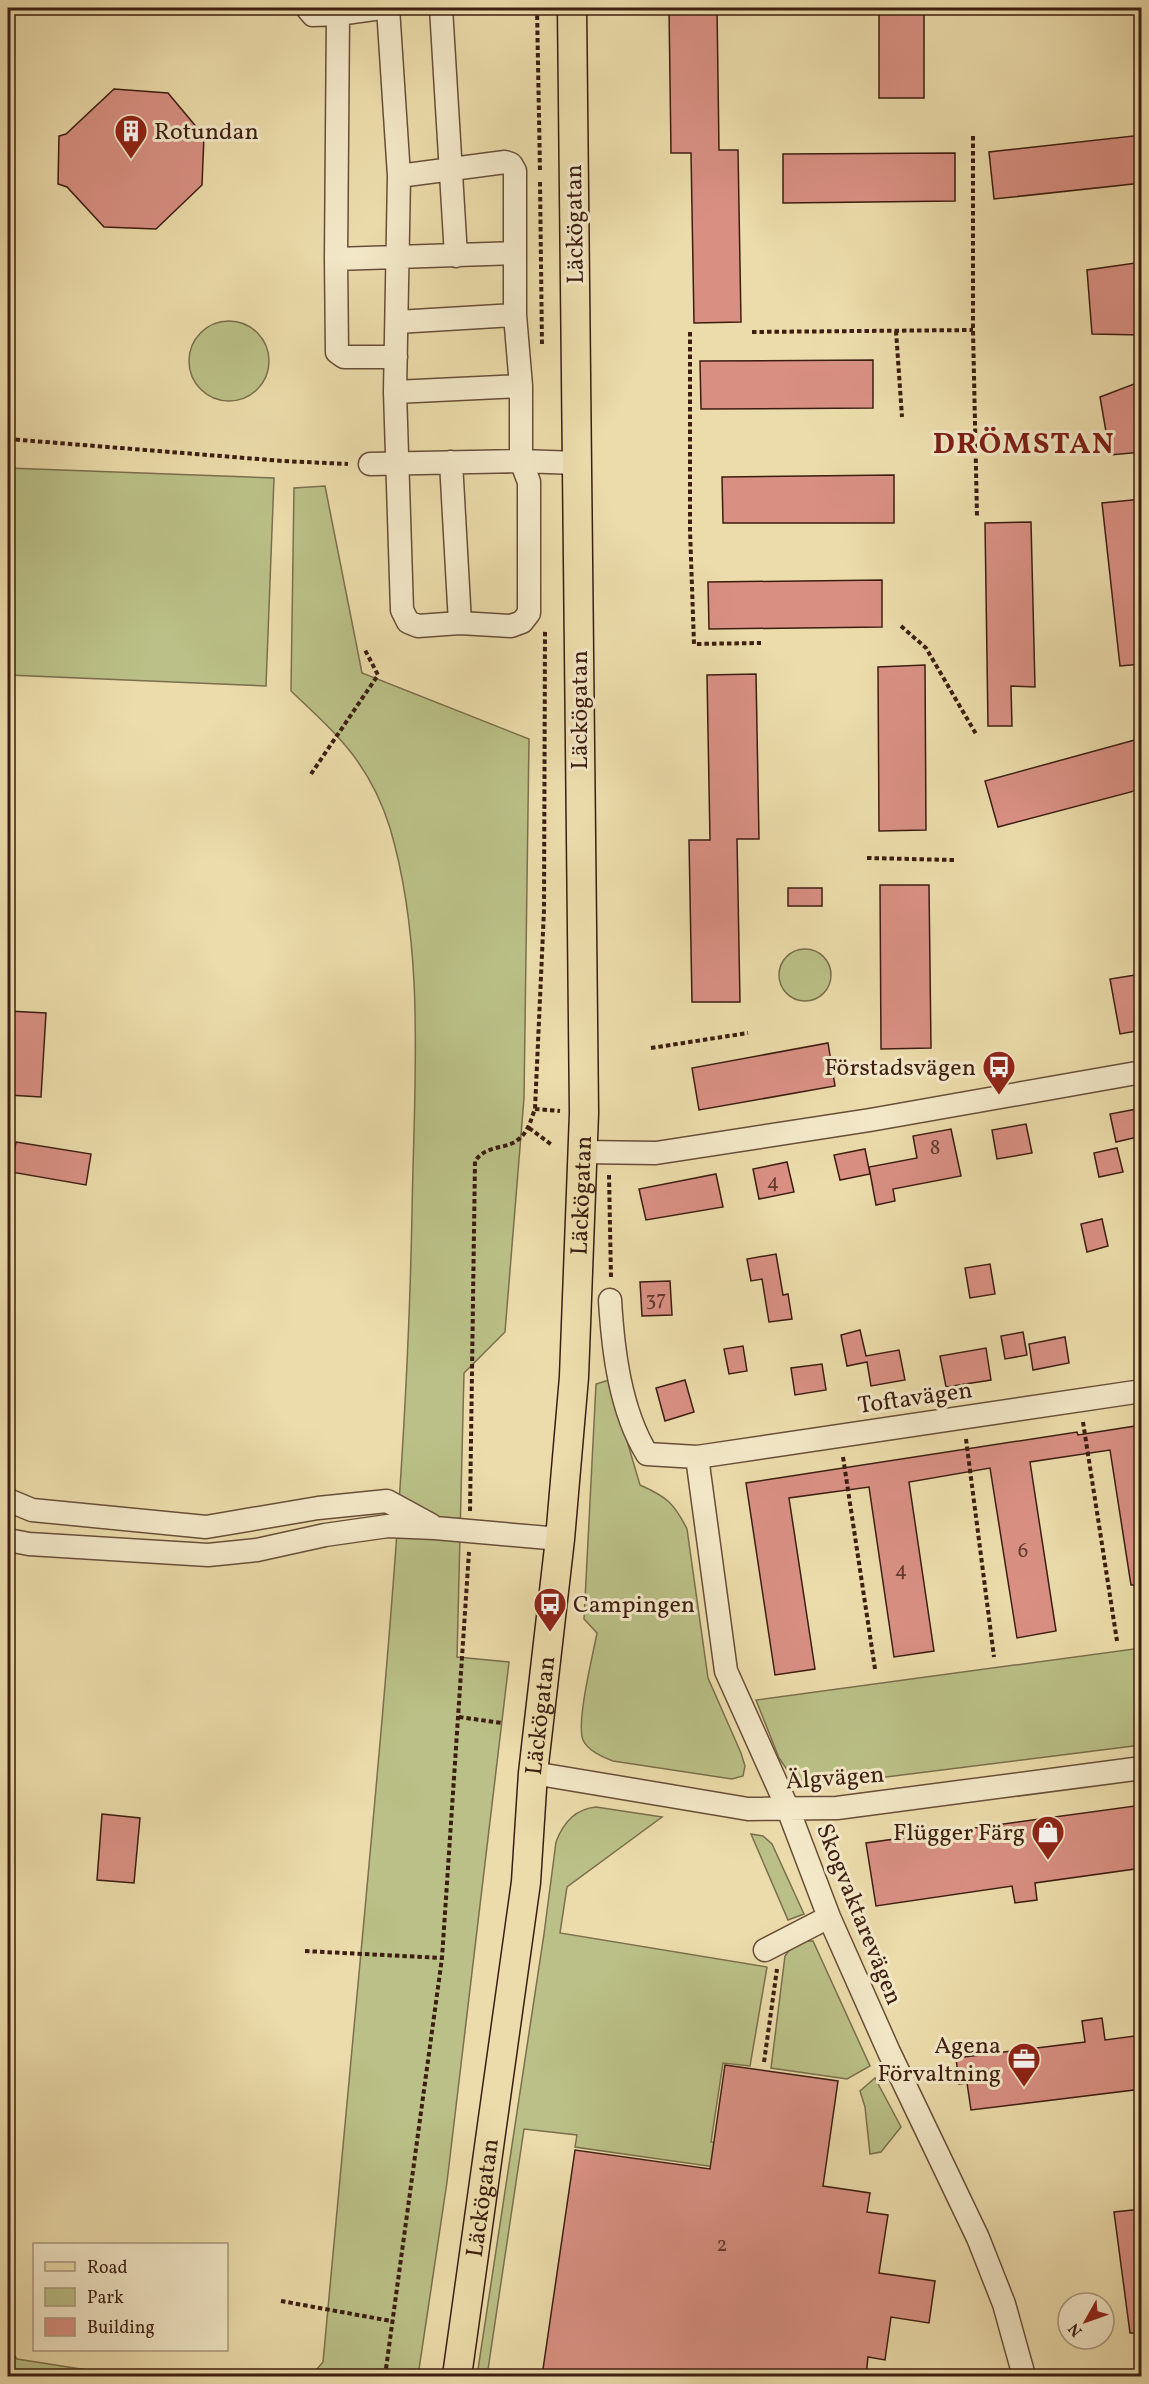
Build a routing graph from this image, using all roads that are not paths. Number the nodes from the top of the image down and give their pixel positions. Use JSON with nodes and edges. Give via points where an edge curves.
{"nodes":[{"id":1,"x":307,"y":8,"type":"edge"},
{"id":2,"x":381,"y":8,"type":"edge"},
{"id":3,"x":388,"y":8,"type":"edge"},
{"id":4,"x":441,"y":8,"type":"edge"},
{"id":5,"x":572,"y":8,"type":"edge"},
{"id":6,"x":338,"y":14,"type":"junction"},
{"id":7,"x":451,"y":169,"type":"junction"},
{"id":8,"x":399,"y":176,"type":"junction"},
{"id":9,"x":514,"y":253,"type":"junction"},
{"id":10,"x":456,"y":256,"type":"junction"},
{"id":11,"x":398,"y":258,"type":"junction"},
{"id":12,"x":336,"y":259,"type":"junction"},
{"id":13,"x":515,"y":315,"type":"junction"},
{"id":14,"x":397,"y":322,"type":"junction"},
{"id":15,"x":396,"y":357,"type":"junction"},
{"id":16,"x":521,"y":386,"type":"junction"},
{"id":17,"x":395,"y":392,"type":"junction"},
{"id":18,"x":521,"y":461,"type":"junction"},
{"id":19,"x":397,"y":462,"type":"junction"},
{"id":20,"x":451,"y":462,"type":"junction"},
{"id":21,"x":577,"y":463,"type":"junction"},
{"id":22,"x":370,"y":465,"type":"road end"},
{"id":23,"x":460,"y":623,"type":"junction"},
{"id":24,"x":1142,"y":1072,"type":"edge"},
{"id":25,"x":583,"y":1152,"type":"junction"},
{"id":26,"x":610,"y":1300,"type":"dead end"},
{"id":27,"x":1142,"y":1391,"type":"edge"},
{"id":28,"x":697,"y":1457,"type":"junction"},
{"id":29,"x":8,"y":1500,"type":"edge"},
{"id":30,"x":435,"y":1528,"type":"junction"},
{"id":31,"x":560,"y":1539,"type":"junction"},
{"id":32,"x":8,"y":1540,"type":"edge"},
{"id":33,"x":1142,"y":1768,"type":"edge"},
{"id":34,"x":533,"y":1773,"type":"junction"},
{"id":35,"x":788,"y":1809,"type":"junction"},
{"id":36,"x":829,"y":1917,"type":"junction"},
{"id":37,"x":772,"y":1946,"type":"road end"},
{"id":38,"x":457,"y":2376,"type":"edge"},
{"id":39,"x":1024,"y":2376,"type":"edge"}],
"edges":[{"from":1,"to":6,"type":"street","via":[[313,15]]},
{"from":2,"to":6,"type":"street"},
{"from":3,"to":8,"type":"street"},
{"from":4,"to":7,"type":"street"},
{"from":5,"to":21,"type":"main road","name":"Läckögatan"},
{"from":6,"to":12,"type":"street"},
{"from":7,"to":8,"type":"street"},
{"from":7,"to":9,"type":"street","via":[[511,164],[515,171]]},
{"from":7,"to":10,"type":"street"},
{"from":8,"to":11,"type":"street"},
{"from":9,"to":10,"type":"street"},
{"from":9,"to":13,"type":"street"},
{"from":10,"to":11,"type":"street"},
{"from":11,"to":12,"type":"street"},
{"from":11,"to":14,"type":"street"},
{"from":12,"to":15,"type":"street","via":[[337,352],[344,357]]},
{"from":13,"to":14,"type":"street"},
{"from":13,"to":16,"type":"street"},
{"from":14,"to":15,"type":"street"},
{"from":15,"to":17,"type":"street"},
{"from":16,"to":17,"type":"street"},
{"from":16,"to":18,"type":"street"},
{"from":17,"to":19,"type":"street"},
{"from":18,"to":20,"type":"street"},
{"from":18,"to":21,"type":"street"},
{"from":18,"to":23,"type":"street","via":[[529,482],[529,613],[522,622],[511,626]]},
{"from":19,"to":20,"type":"street"},
{"from":19,"to":22,"type":"street"},
{"from":19,"to":23,"type":"street","via":[[402,610],[408,622],[418,626]]},
{"from":20,"to":23,"type":"street"},
{"from":21,"to":25,"type":"main road","name":"Läckögatan"},
{"from":24,"to":25,"type":"street","via":[[656,1153]]},
{"from":25,"to":31,"type":"main road","name":"Läckögatan","via":[[574,1377]]},
{"from":26,"to":28,"type":"street","via":[[613,1342],[635,1435],[647,1454]]},
{"from":27,"to":28,"type":"street","name":"Toftavägen"},
{"from":28,"to":35,"type":"street","name":"Skogvaktarevägen","via":[[726,1671]]},
{"from":29,"to":30,"type":"street","via":[[32,1510],[206,1527],[387,1501]]},
{"from":30,"to":31,"type":"street"},
{"from":30,"to":32,"type":"street","via":[[388,1527],[208,1555]]},
{"from":31,"to":34,"type":"main road","name":"Läckögatan"},
{"from":33,"to":35,"type":"street","name":"Älgvägen","via":[[837,1808]]},
{"from":34,"to":35,"type":"street","name":"Älgvägen","via":[[748,1809]]},
{"from":34,"to":38,"type":"main road","name":"Läckögatan","via":[[526,1881]]},
{"from":35,"to":36,"type":"street","name":"Skogvaktarevägen"},
{"from":36,"to":37,"type":"street"},
{"from":36,"to":39,"type":"street","name":"Skogvaktarevägen","via":[[978,2238],[1004,2304]]}]}
